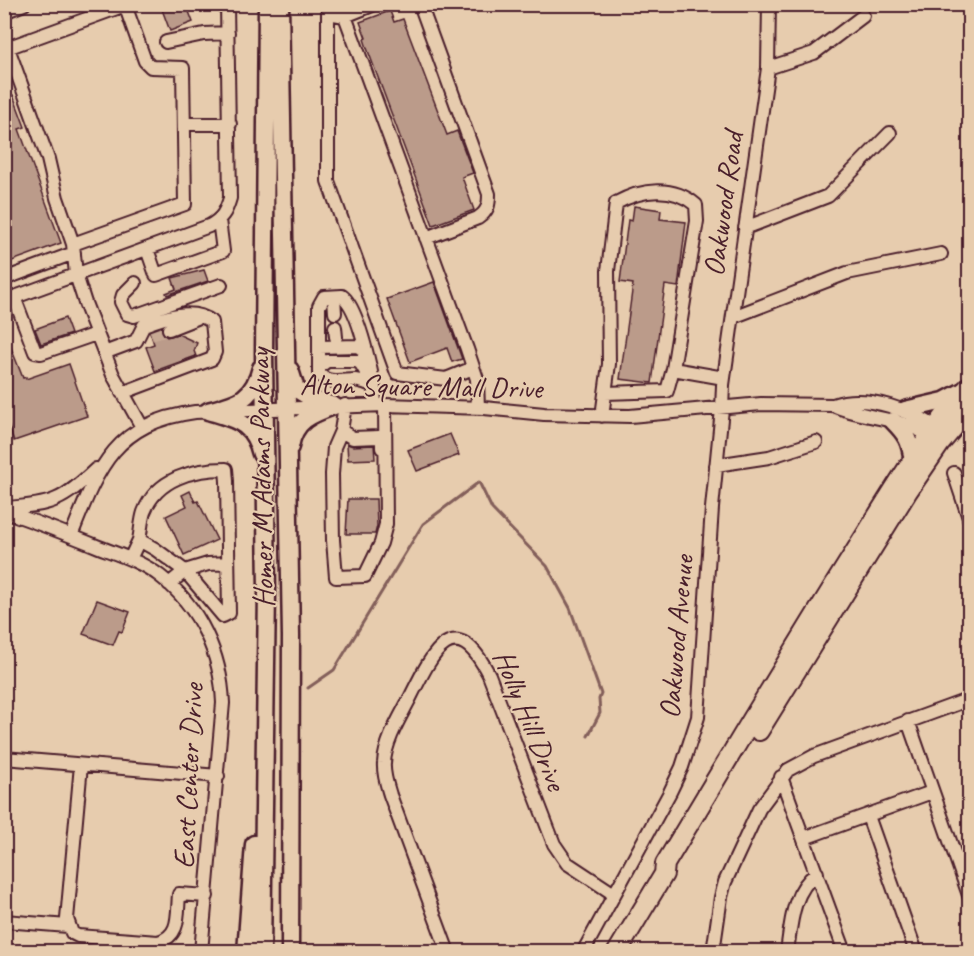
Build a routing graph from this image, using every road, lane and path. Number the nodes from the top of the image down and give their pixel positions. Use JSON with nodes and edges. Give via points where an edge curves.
{"nodes":[{"id":1,"x":24,"y":4,"type":"edge"},
{"id":2,"x":227,"y":4,"type":"edge"},
{"id":3,"x":267,"y":4,"type":"edge"},
{"id":4,"x":280,"y":4,"type":"edge"},
{"id":5,"x":375,"y":4,"type":"edge"},
{"id":6,"x":420,"y":4,"type":"edge"},
{"id":7,"x":769,"y":4,"type":"edge"},
{"id":8,"x":328,"y":9,"type":"edge"},
{"id":9,"x":4,"y":12,"type":"edge"},
{"id":10,"x":345,"y":16,"type":"junction"},
{"id":11,"x":863,"y":16,"type":"dead end"},
{"id":12,"x":228,"y":33,"type":"junction"},
{"id":13,"x":166,"y":42,"type":"dead end"},
{"id":14,"x":6,"y":48,"type":"edge"},
{"id":15,"x":768,"y":68,"type":"junction"},
{"id":16,"x":184,"y":124,"type":"junction"},
{"id":17,"x":230,"y":124,"type":"junction"},
{"id":18,"x":890,"y":133,"type":"dead end"},
{"id":19,"x":219,"y":220,"type":"junction"},
{"id":20,"x":745,"y":228,"type":"junction"},
{"id":21,"x":426,"y":238,"type":"junction"},
{"id":22,"x":73,"y":249,"type":"junction"},
{"id":23,"x":147,"y":249,"type":"junction"},
{"id":24,"x":941,"y":254,"type":"dead end"},
{"id":25,"x":76,"y":275,"type":"junction"},
{"id":26,"x":4,"y":279,"type":"edge"},
{"id":27,"x":135,"y":283,"type":"dead end"},
{"id":28,"x":221,"y":285,"type":"dead end"},
{"id":29,"x":334,"y":297,"type":"junction"},
{"id":30,"x":9,"y":299,"type":"edge"},
{"id":31,"x":335,"y":313,"type":"dead end"},
{"id":32,"x":204,"y":316,"type":"junction"},
{"id":33,"x":733,"y":317,"type":"junction"},
{"id":34,"x":169,"y":329,"type":"tunnel mouth"},
{"id":35,"x":96,"y":334,"type":"junction"},
{"id":36,"x":151,"y":335,"type":"tunnel mouth"},
{"id":37,"x":136,"y":341,"type":"junction"},
{"id":38,"x":319,"y":347,"type":"junction"},
{"id":39,"x":285,"y":348,"type":"junction"},
{"id":40,"x":104,"y":353,"type":"junction"},
{"id":41,"x":264,"y":353,"type":"junction"},
{"id":42,"x":319,"y":367,"type":"junction"},
{"id":43,"x":473,"y":368,"type":"junction"},
{"id":44,"x":673,"y":369,"type":"junction"},
{"id":45,"x":724,"y":378,"type":"junction"},
{"id":46,"x":373,"y":380,"type":"junction"},
{"id":47,"x":968,"y":387,"type":"edge"},
{"id":48,"x":122,"y":393,"type":"junction"},
{"id":49,"x":605,"y":393,"type":"junction"},
{"id":50,"x":339,"y":405,"type":"junction"},
{"id":51,"x":380,"y":405,"type":"junction"},
{"id":52,"x":286,"y":408,"type":"junction"},
{"id":53,"x":477,"y":408,"type":"junction"},
{"id":54,"x":969,"y":408,"type":"edge"},
{"id":55,"x":265,"y":409,"type":"junction"},
{"id":56,"x":722,"y":409,"type":"junction"},
{"id":57,"x":208,"y":411,"type":"junction"},
{"id":58,"x":602,"y":416,"type":"junction"},
{"id":59,"x":899,"y":416,"type":"junction"},
{"id":60,"x":142,"y":428,"type":"junction"},
{"id":61,"x":341,"y":431,"type":"junction"},
{"id":62,"x":938,"y":436,"type":"junction"},
{"id":63,"x":816,"y":442,"type":"dead end"},
{"id":64,"x":913,"y":461,"type":"junction"},
{"id":65,"x":104,"y":462,"type":"junction"},
{"id":66,"x":385,"y":464,"type":"junction"},
{"id":67,"x":716,"y":465,"type":"junction"},
{"id":68,"x":287,"y":469,"type":"junction"},
{"id":69,"x":266,"y":471,"type":"junction"},
{"id":70,"x":954,"y":472,"type":"dead end"},
{"id":71,"x":4,"y":510,"type":"edge"},
{"id":72,"x":969,"y":521,"type":"edge"},
{"id":73,"x":71,"y":536,"type":"junction"},
{"id":74,"x":139,"y":540,"type":"junction"},
{"id":75,"x":130,"y":559,"type":"junction"},
{"id":76,"x":228,"y":563,"type":"junction"},
{"id":77,"x":185,"y":571,"type":"junction"},
{"id":78,"x":169,"y":584,"type":"junction"},
{"id":79,"x":267,"y":592,"type":"junction"},
{"id":80,"x":969,"y":699,"type":"edge"},
{"id":81,"x":908,"y":721,"type":"junction"},
{"id":82,"x":4,"y":758,"type":"edge"},
{"id":83,"x":81,"y":765,"type":"junction"},
{"id":84,"x":218,"y":776,"type":"junction"},
{"id":85,"x":781,"y":777,"type":"junction"},
{"id":86,"x":932,"y":792,"type":"junction"},
{"id":87,"x":868,"y":816,"type":"junction"},
{"id":88,"x":804,"y":838,"type":"junction"},
{"id":89,"x":817,"y":873,"type":"junction"},
{"id":90,"x":664,"y":874,"type":"junction"},
{"id":91,"x":614,"y":894,"type":"junction"},
{"id":92,"x":207,"y":896,"type":"junction"},
{"id":93,"x":969,"y":898,"type":"edge"},
{"id":94,"x":4,"y":921,"type":"edge"},
{"id":95,"x":68,"y":926,"type":"junction"},
{"id":96,"x":201,"y":951,"type":"edge"},
{"id":97,"x":246,"y":951,"type":"edge"},
{"id":98,"x":262,"y":951,"type":"edge"},
{"id":99,"x":290,"y":951,"type":"edge"},
{"id":100,"x":448,"y":951,"type":"edge"},
{"id":101,"x":583,"y":951,"type":"edge"},
{"id":102,"x":617,"y":951,"type":"edge"},
{"id":103,"x":713,"y":951,"type":"edge"},
{"id":104,"x":787,"y":951,"type":"edge"},
{"id":105,"x":845,"y":951,"type":"edge"},
{"id":106,"x":916,"y":951,"type":"edge"}],
"edges":[{"from":1,"to":9,"type":"street"},
{"from":2,"to":12,"type":"street"},
{"from":3,"to":41,"type":"main road","name":"Homer M Adams Parkway"},
{"from":4,"to":39,"type":"main road","name":"Homer M Adams Parkway"},
{"from":5,"to":10,"type":"street"},
{"from":6,"to":21,"type":"street","via":[[489,194],[484,214]]},
{"from":7,"to":15,"type":"street","name":"Oakwood Road"},
{"from":8,"to":10,"type":"street"},
{"from":8,"to":43,"type":"street","via":[[328,181],[397,374],[446,379]]},
{"from":10,"to":21,"type":"street"},
{"from":11,"to":15,"type":"street","via":[[814,53]]},
{"from":12,"to":13,"type":"street"},
{"from":12,"to":17,"type":"street"},
{"from":14,"to":16,"type":"street","via":[[125,5],[145,61],[151,67],[183,68]]},
{"from":14,"to":22,"type":"street","via":[[45,151]]},
{"from":15,"to":20,"type":"street","name":"Oakwood Road"},
{"from":16,"to":17,"type":"street"},
{"from":16,"to":22,"type":"street","via":[[185,204]]},
{"from":17,"to":19,"type":"street","via":[[231,198]]},
{"from":18,"to":20,"type":"street","via":[[828,196]]},
{"from":19,"to":23,"type":"street"},
{"from":19,"to":23,"type":"street","via":[[223,251],[156,275]]},
{"from":20,"to":33,"type":"street","name":"Oakwood Road"},
{"from":21,"to":43,"type":"street"},
{"from":22,"to":25,"type":"street"},
{"from":22,"to":26,"type":"street"},
{"from":23,"to":25,"type":"street"},
{"from":24,"to":33,"type":"street","via":[[847,273]]},
{"from":25,"to":30,"type":"street"},
{"from":25,"to":35,"type":"street"},
{"from":27,"to":28,"type":"street","via":[[121,302],[127,314],[134,316]]},
{"from":29,"to":31,"type":"street"},
{"from":29,"to":38,"type":"street","via":[[324,297],[319,306]]},
{"from":29,"to":46,"type":"street","via":[[342,296],[348,303],[366,347]]},
{"from":30,"to":35,"type":"street","via":[[35,352],[41,354]]},
{"from":32,"to":34,"type":"street"},
{"from":32,"to":37,"type":"street","via":[[173,315],[144,325]]},
{"from":32,"to":48,"type":"street","via":[[212,322],[212,360]]},
{"from":33,"to":45,"type":"street","name":"Oakwood Road"},
{"from":35,"to":40,"type":"street"},
{"from":36,"to":37,"type":"street"},
{"from":37,"to":40,"type":"street"},
{"from":38,"to":42,"type":"street"},
{"from":38,"to":46,"type":"street","via":[[358,346]]},
{"from":39,"to":50,"type":"main road","via":[[296,389],[315,400]]},
{"from":39,"to":52,"type":"main road","name":"Homer M Adams Parkway"},
{"from":40,"to":48,"type":"street"},
{"from":41,"to":55,"type":"main road","name":"Homer M Adams Parkway"},
{"from":41,"to":57,"type":"main road","via":[[259,376],[244,399]]},
{"from":42,"to":46,"type":"street","via":[[327,381]]},
{"from":42,"to":46,"type":"street","via":[[327,362],[357,361]]},
{"from":43,"to":53,"type":"street"},
{"from":44,"to":45,"type":"street"},
{"from":44,"to":49,"type":"street","via":[[667,392]]},
{"from":44,"to":49,"type":"street","via":[[697,220],[696,205],[660,190],[616,203],[608,271]]},
{"from":45,"to":56,"type":"street","name":"Oakwood Road"},
{"from":46,"to":51,"type":"street"},
{"from":47,"to":59,"type":"main road","via":[[944,401]]},
{"from":47,"to":62,"type":"highway"},
{"from":48,"to":60,"type":"street"},
{"from":49,"to":58,"type":"street"},
{"from":50,"to":51,"type":"street","name":"Alton Square Mall Drive"},
{"from":50,"to":52,"type":"street","name":"Alton Square Mall Drive"},
{"from":50,"to":61,"type":"street"},
{"from":50,"to":68,"type":"main road","via":[[306,417],[291,440]]},
{"from":51,"to":53,"type":"street","name":"Alton Square Mall Drive"},
{"from":51,"to":66,"type":"street"},
{"from":52,"to":55,"type":"street","name":"Alton Square Mall Drive"},
{"from":52,"to":68,"type":"main road","name":"Homer M Adams Parkway"},
{"from":53,"to":58,"type":"street","name":"Alton Square Mall Drive"},
{"from":54,"to":62,"type":"highway"},
{"from":55,"to":57,"type":"street","name":"Alton Square Mall Drive"},
{"from":55,"to":69,"type":"main road","name":"Homer M Adams Parkway"},
{"from":56,"to":58,"type":"street","name":"Alton Square Mall Drive"},
{"from":56,"to":59,"type":"street","name":"Alton Square Mall Drive","via":[[855,401]]},
{"from":56,"to":67,"type":"street","name":"Oakwood Avenue"},
{"from":57,"to":60,"type":"street","name":"Alton Square Mall Drive","via":[[181,414]]},
{"from":57,"to":69,"type":"main road","via":[[246,424],[259,446]]},
{"from":59,"to":62,"type":"street","name":"Alton Square Mall Drive","via":[[917,415]]},
{"from":59,"to":64,"type":"main road"},
{"from":60,"to":65,"type":"street","name":"Alton Square Mall Drive"},
{"from":61,"to":66,"type":"street","via":[[353,438],[379,437]]},
{"from":61,"to":66,"type":"street","via":[[334,447],[332,474],[336,577],[365,576],[381,543],[386,524]]},
{"from":62,"to":64,"type":"highway"},
{"from":62,"to":90,"type":"highway","via":[[817,639],[672,869]]},
{"from":63,"to":67,"type":"street","via":[[769,457]]},
{"from":64,"to":90,"type":"highway","via":[[738,742],[665,864]]},
{"from":65,"to":71,"type":"street","via":[[61,498]]},
{"from":65,"to":73,"type":"street","name":"Alton Square Mall Drive"},
{"from":67,"to":91,"type":"street","name":"Oakwood Avenue","via":[[698,717],[682,767]]},
{"from":68,"to":99,"type":"main road","name":"Homer M Adams Parkway"},
{"from":69,"to":79,"type":"main road","name":"Homer M Adams Parkway"},
{"from":70,"to":72,"type":"street"},
{"from":71,"to":73,"type":"street","name":"East Center Drive"},
{"from":73,"to":75,"type":"street","name":"East Center Drive"},
{"from":74,"to":75,"type":"street"},
{"from":74,"to":76,"type":"street","via":[[144,513],[165,486],[194,471],[226,469]]},
{"from":74,"to":77,"type":"street"},
{"from":75,"to":78,"type":"street","name":"East Center Drive"},
{"from":76,"to":77,"type":"street"},
{"from":76,"to":77,"type":"street","via":[[229,613],[224,616]]},
{"from":77,"to":78,"type":"street"},
{"from":78,"to":84,"type":"street","name":"East Center Drive","via":[[206,630],[219,664],[223,703]]},
{"from":79,"to":97,"type":"main road"},
{"from":79,"to":98,"type":"main road","name":"Homer M Adams Parkway"},
{"from":80,"to":81,"type":"street"},
{"from":81,"to":85,"type":"street","via":[[814,756]]},
{"from":81,"to":86,"type":"street"},
{"from":82,"to":83,"type":"street"},
{"from":83,"to":84,"type":"street"},
{"from":83,"to":95,"type":"street"},
{"from":84,"to":92,"type":"street","name":"East Center Drive"},
{"from":85,"to":88,"type":"street"},
{"from":85,"to":103,"type":"street","via":[[759,809],[725,882]]},
{"from":86,"to":87,"type":"street"},
{"from":86,"to":93,"type":"street"},
{"from":87,"to":88,"type":"street"},
{"from":87,"to":106,"type":"street"},
{"from":88,"to":89,"type":"street"},
{"from":89,"to":104,"type":"street","via":[[796,901]]},
{"from":89,"to":105,"type":"street"},
{"from":90,"to":102,"type":"highway"},
{"from":91,"to":100,"type":"street","name":"Holly Hill Drive","via":[[585,877],[561,856],[544,823],[489,675],[467,644],[451,642],[441,646],[429,660],[391,738],[384,764],[390,795]]},
{"from":91,"to":101,"type":"street","name":"Oakwood Avenue"},
{"from":92,"to":95,"type":"street","via":[[179,894],[175,929],[158,942],[78,936]]},
{"from":92,"to":96,"type":"street","name":"East Center Drive"},
{"from":94,"to":95,"type":"street"}]}
